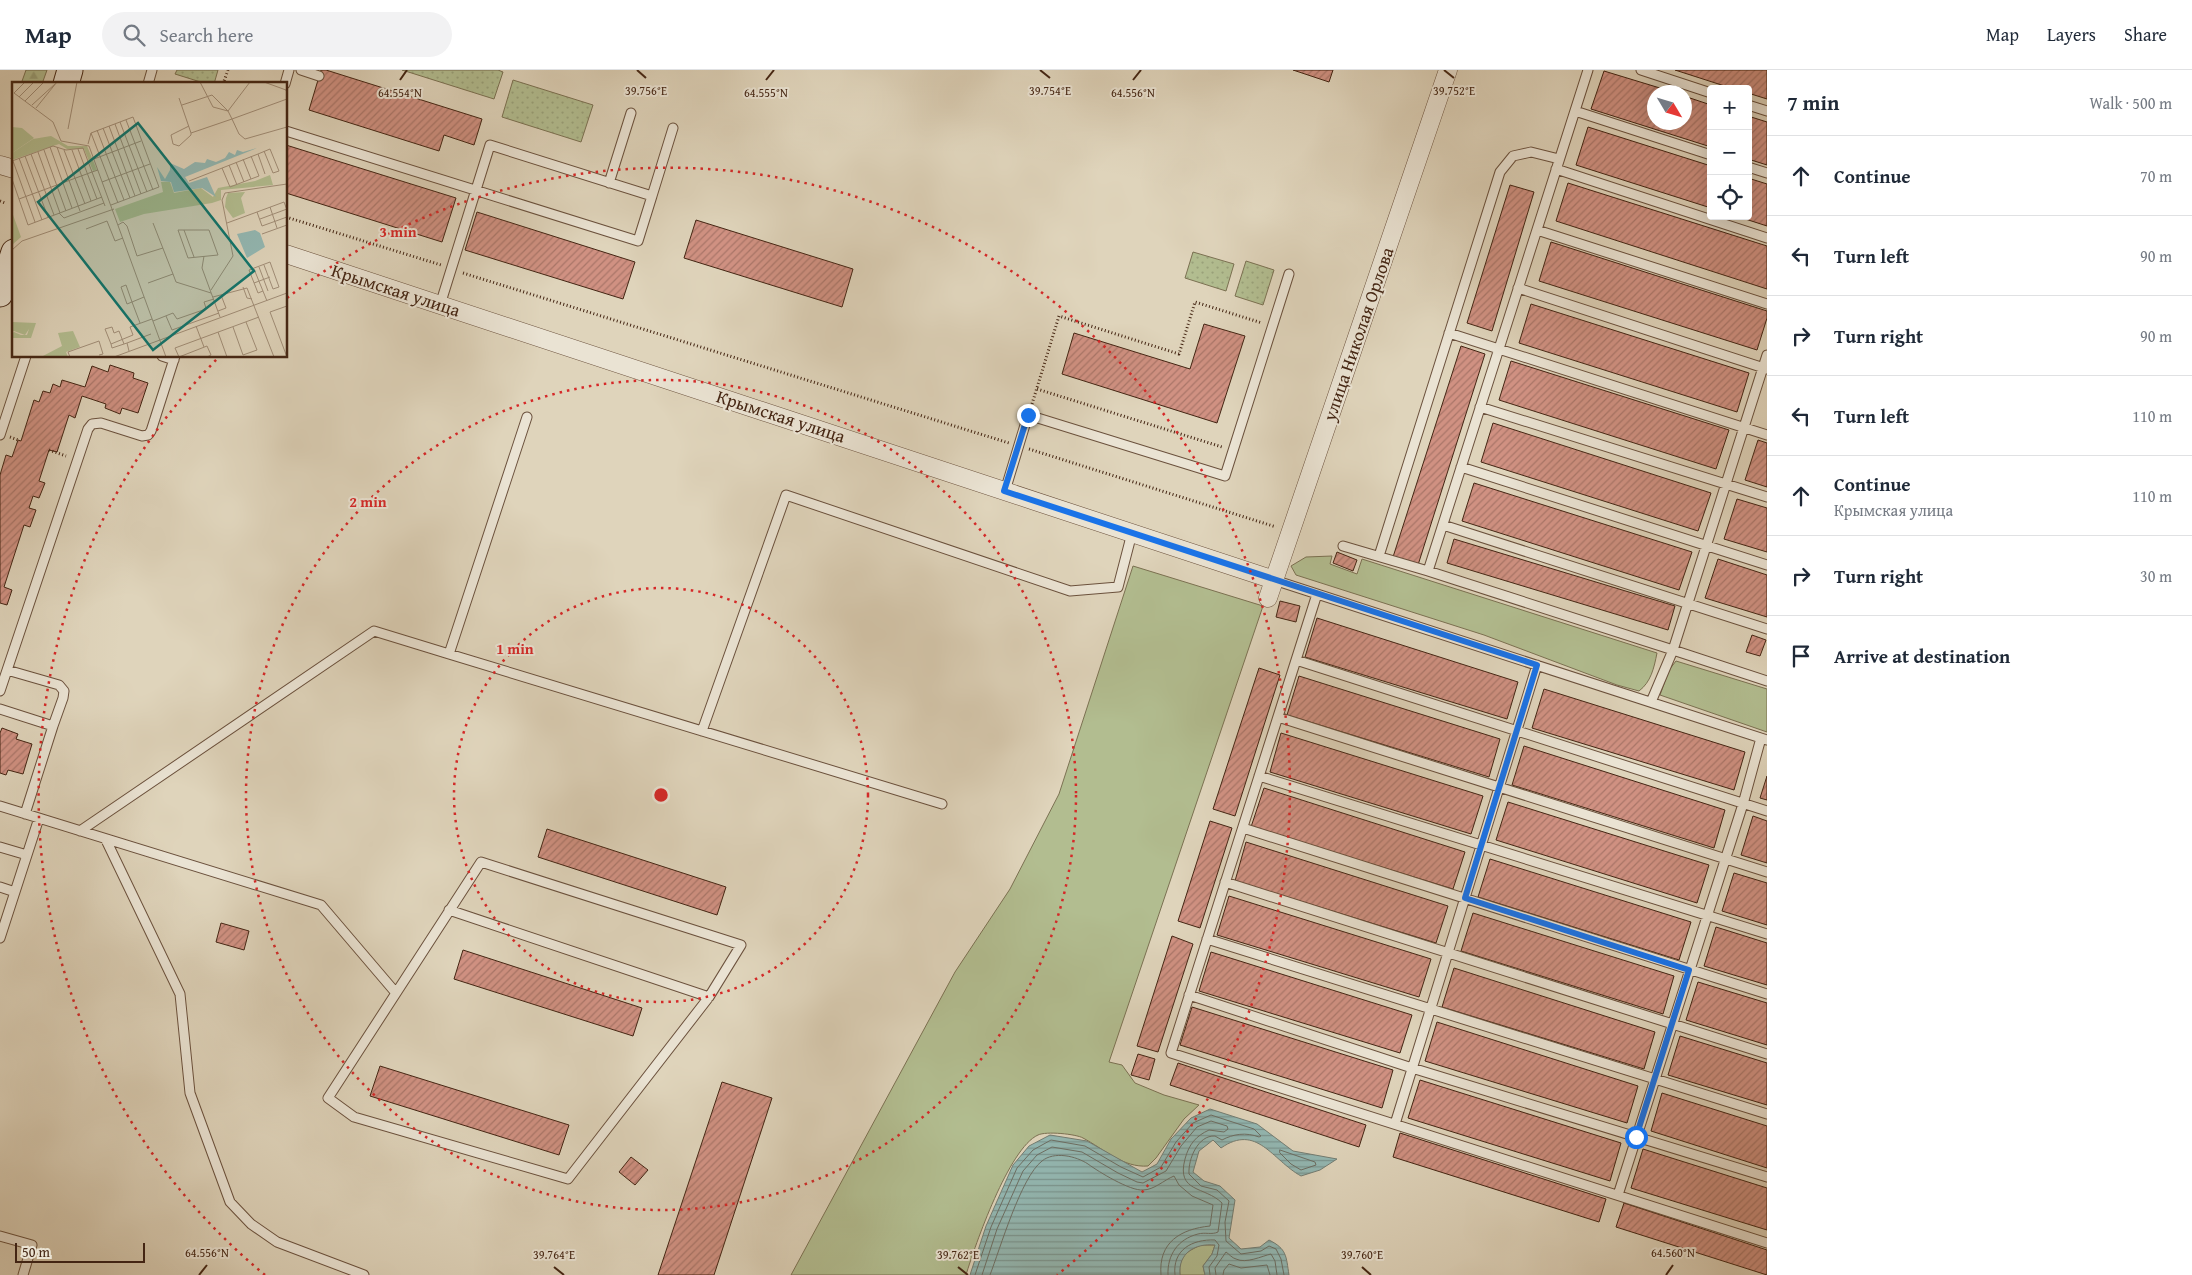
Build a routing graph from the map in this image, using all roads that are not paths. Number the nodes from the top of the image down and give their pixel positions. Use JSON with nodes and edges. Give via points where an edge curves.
{"nodes":[{"id":1,"x":301,"y":70,"type":"edge"},
{"id":2,"x":1448,"y":70,"type":"edge"},
{"id":3,"x":1588,"y":70,"type":"edge"},
{"id":4,"x":1640,"y":70,"type":"edge"},
{"id":5,"x":319,"y":76,"type":"dead end"},
{"id":6,"x":1707,"y":92,"type":"edge"},
{"id":7,"x":1752,"y":106,"type":"edge"},
{"id":8,"x":1767,"y":111,"type":"edge"},
{"id":9,"x":1575,"y":112,"type":"junction"},
{"id":10,"x":631,"y":113,"type":"dead end"},
{"id":11,"x":674,"y":128,"type":"dead end"},
{"id":12,"x":288,"y":132,"type":"edge"},
{"id":13,"x":1707,"y":154,"type":"edge"},
{"id":14,"x":1559,"y":159,"type":"junction"},
{"id":15,"x":1752,"y":168,"type":"edge"},
{"id":16,"x":1556,"y":169,"type":"junction"},
{"id":17,"x":1767,"y":173,"type":"edge"},
{"id":18,"x":609,"y":182,"type":"junction"},
{"id":19,"x":476,"y":190,"type":"junction"},
{"id":20,"x":652,"y":196,"type":"junction"},
{"id":21,"x":1537,"y":230,"type":"junction"},
{"id":22,"x":1767,"y":238,"type":"edge"},
{"id":23,"x":288,"y":255,"type":"edge"},
{"id":24,"x":12,"y":258,"type":"edge"},
{"id":25,"x":1289,"y":274,"type":"dead end"},
{"id":26,"x":1518,"y":288,"type":"junction"},
{"id":27,"x":0,"y":294,"type":"edge"},
{"id":28,"x":1767,"y":304,"type":"edge"},
{"id":29,"x":440,"y":305,"type":"junction"},
{"id":30,"x":1449,"y":333,"type":"junction"},
{"id":31,"x":1499,"y":348,"type":"junction"},
{"id":32,"x":1767,"y":355,"type":"edge"},
{"id":33,"x":25,"y":358,"type":"edge"},
{"id":34,"x":174,"y":358,"type":"edge"},
{"id":35,"x":1765,"y":369,"type":"edge"},
{"id":36,"x":1480,"y":407,"type":"junction"},
{"id":37,"x":527,"y":417,"type":"dead end"},
{"id":38,"x":1744,"y":428,"type":"junction"},
{"id":39,"x":0,"y":435,"type":"edge"},
{"id":40,"x":1767,"y":435,"type":"edge"},
{"id":41,"x":1461,"y":468,"type":"junction"},
{"id":42,"x":1726,"y":484,"type":"junction"},
{"id":43,"x":1004,"y":491,"type":"junction"},
{"id":44,"x":1767,"y":497,"type":"edge"},
{"id":45,"x":1443,"y":525,"type":"junction"},
{"id":46,"x":1132,"y":533,"type":"junction"},
{"id":47,"x":1706,"y":545,"type":"junction"},
{"id":48,"x":1343,"y":546,"type":"dead end"},
{"id":49,"x":1379,"y":556,"type":"junction"},
{"id":50,"x":1767,"y":565,"type":"edge"},
{"id":51,"x":1428,"y":571,"type":"junction"},
{"id":52,"x":1274,"y":580,"type":"junction"},
{"id":53,"x":1317,"y":594,"type":"junction"},
{"id":54,"x":1268,"y":598,"type":"dead end"},
{"id":55,"x":1688,"y":603,"type":"junction"},
{"id":56,"x":1767,"y":629,"type":"edge"},
{"id":57,"x":1673,"y":650,"type":"junction"},
{"id":58,"x":449,"y":654,"type":"junction"},
{"id":59,"x":1296,"y":660,"type":"junction"},
{"id":60,"x":1537,"y":665,"type":"junction"},
{"id":61,"x":7,"y":670,"type":"junction"},
{"id":62,"x":1767,"y":680,"type":"edge"},
{"id":63,"x":0,"y":691,"type":"edge"},
{"id":64,"x":1651,"y":702,"type":"junction"},
{"id":65,"x":0,"y":709,"type":"edge"},
{"id":66,"x":1278,"y":717,"type":"junction"},
{"id":67,"x":54,"y":726,"type":"junction"},
{"id":68,"x":1516,"y":730,"type":"junction"},
{"id":69,"x":702,"y":731,"type":"junction"},
{"id":70,"x":1764,"y":739,"type":"edge"},
{"id":71,"x":1259,"y":776,"type":"junction"},
{"id":72,"x":1499,"y":786,"type":"junction"},
{"id":73,"x":942,"y":804,"type":"dead end"},
{"id":74,"x":1743,"y":804,"type":"junction"},
{"id":75,"x":0,"y":806,"type":"edge"},
{"id":76,"x":1767,"y":811,"type":"edge"},
{"id":77,"x":25,"y":814,"type":"junction"},
{"id":78,"x":39,"y":818,"type":"junction"},
{"id":79,"x":1243,"y":828,"type":"junction"},
{"id":80,"x":80,"y":831,"type":"junction"},
{"id":81,"x":106,"y":840,"type":"junction"},
{"id":82,"x":1481,"y":845,"type":"junction"},
{"id":83,"x":0,"y":847,"type":"edge"},
{"id":84,"x":27,"y":855,"type":"junction"},
{"id":85,"x":1726,"y":859,"type":"junction"},
{"id":86,"x":1767,"y":872,"type":"edge"},
{"id":87,"x":1226,"y":882,"type":"junction"},
{"id":88,"x":0,"y":887,"type":"edge"},
{"id":89,"x":15,"y":892,"type":"junction"},
{"id":90,"x":1465,"y":898,"type":"junction"},
{"id":91,"x":449,"y":910,"type":"junction"},
{"id":92,"x":1707,"y":916,"type":"junction"},
{"id":93,"x":1767,"y":934,"type":"edge"},
{"id":94,"x":0,"y":938,"type":"edge"},
{"id":95,"x":1207,"y":939,"type":"junction"},
{"id":96,"x":1448,"y":953,"type":"junction"},
{"id":97,"x":1689,"y":970,"type":"junction"},
{"id":98,"x":396,"y":993,"type":"junction"},
{"id":99,"x":1767,"y":994,"type":"edge"},
{"id":100,"x":1189,"y":995,"type":"junction"},
{"id":101,"x":709,"y":997,"type":"junction"},
{"id":102,"x":1431,"y":1008,"type":"junction"},
{"id":103,"x":1671,"y":1025,"type":"junction"},
{"id":104,"x":1767,"y":1054,"type":"edge"},
{"id":105,"x":1412,"y":1068,"type":"junction"},
{"id":106,"x":1654,"y":1079,"type":"junction"},
{"id":107,"x":1767,"y":1114,"type":"edge"},
{"id":108,"x":1395,"y":1124,"type":"junction"},
{"id":109,"x":1636,"y":1137,"type":"junction"},
{"id":110,"x":1767,"y":1177,"type":"edge"},
{"id":111,"x":1618,"y":1195,"type":"junction"},
{"id":112,"x":0,"y":1236,"type":"edge"},
{"id":113,"x":1767,"y":1243,"type":"edge"},
{"id":114,"x":23,"y":1275,"type":"edge"},
{"id":115,"x":364,"y":1275,"type":"edge"}],
"edges":[{"from":1,"to":5,"type":"lane"},
{"from":2,"to":52,"type":"street","name":"улица Николая Орлова"},
{"from":3,"to":9,"type":"lane"},
{"from":4,"to":6,"type":"lane"},
{"from":7,"to":8,"type":"lane"},
{"from":9,"to":13,"type":"lane"},
{"from":9,"to":14,"type":"lane"},
{"from":10,"to":18,"type":"lane"},
{"from":11,"to":20,"type":"lane"},
{"from":12,"to":19,"type":"lane"},
{"from":14,"to":16,"type":"lane"},
{"from":14,"to":30,"type":"lane","via":[[1531,152],[1513,156],[1500,172]]},
{"from":15,"to":17,"type":"lane"},
{"from":16,"to":21,"type":"lane"},
{"from":16,"to":22,"type":"lane"},
{"from":18,"to":19,"type":"lane","via":[[490,145]]},
{"from":18,"to":20,"type":"lane"},
{"from":19,"to":20,"type":"lane","via":[[638,241]]},
{"from":19,"to":29,"type":"lane"},
{"from":21,"to":26,"type":"lane"},
{"from":21,"to":28,"type":"lane"},
{"from":23,"to":29,"type":"street","name":"Крымская улица"},
{"from":24,"to":27,"type":"street"},
{"from":25,"to":43,"type":"lane","via":[[1225,476],[1028,415]]},
{"from":26,"to":31,"type":"lane"},
{"from":26,"to":35,"type":"lane"},
{"from":29,"to":43,"type":"street","name":"Крымская улица"},
{"from":30,"to":31,"type":"lane"},
{"from":30,"to":49,"type":"lane"},
{"from":31,"to":36,"type":"lane"},
{"from":31,"to":38,"type":"lane"},
{"from":32,"to":35,"type":"lane"},
{"from":33,"to":39,"type":"lane"},
{"from":34,"to":61,"type":"lane","via":[[148,436],[101,423],[92,424],[88,429]]},
{"from":35,"to":38,"type":"lane"},
{"from":36,"to":41,"type":"lane"},
{"from":36,"to":42,"type":"lane"},
{"from":37,"to":58,"type":"lane"},
{"from":38,"to":40,"type":"lane"},
{"from":38,"to":42,"type":"lane"},
{"from":41,"to":45,"type":"lane"},
{"from":41,"to":47,"type":"lane"},
{"from":42,"to":44,"type":"lane"},
{"from":42,"to":47,"type":"lane"},
{"from":43,"to":46,"type":"street","name":"Крымская улица"},
{"from":45,"to":51,"type":"lane"},
{"from":45,"to":55,"type":"lane"},
{"from":46,"to":52,"type":"street","name":"Крымская улица"},
{"from":46,"to":69,"type":"lane","via":[[1118,587],[1070,591],[786,496]]},
{"from":47,"to":50,"type":"lane"},
{"from":47,"to":55,"type":"lane"},
{"from":48,"to":49,"type":"lane"},
{"from":49,"to":51,"type":"lane"},
{"from":51,"to":57,"type":"lane"},
{"from":52,"to":53,"type":"lane"},
{"from":52,"to":54,"type":"street","name":"улица Николая Орлова"},
{"from":53,"to":59,"type":"lane"},
{"from":53,"to":60,"type":"lane"},
{"from":55,"to":56,"type":"lane"},
{"from":55,"to":57,"type":"lane"},
{"from":57,"to":62,"type":"lane"},
{"from":57,"to":64,"type":"lane"},
{"from":58,"to":69,"type":"lane"},
{"from":58,"to":80,"type":"lane","via":[[374,631]]},
{"from":59,"to":66,"type":"lane"},
{"from":59,"to":68,"type":"lane"},
{"from":60,"to":64,"type":"lane"},
{"from":60,"to":68,"type":"lane"},
{"from":61,"to":63,"type":"lane"},
{"from":61,"to":67,"type":"lane","via":[[59,685],[64,691]]},
{"from":64,"to":70,"type":"lane"},
{"from":65,"to":67,"type":"lane"},
{"from":66,"to":71,"type":"lane"},
{"from":66,"to":72,"type":"lane"},
{"from":67,"to":77,"type":"lane"},
{"from":68,"to":72,"type":"lane"},
{"from":68,"to":74,"type":"lane"},
{"from":69,"to":73,"type":"lane"},
{"from":70,"to":74,"type":"lane"},
{"from":71,"to":79,"type":"lane"},
{"from":71,"to":82,"type":"lane"},
{"from":72,"to":82,"type":"lane"},
{"from":72,"to":85,"type":"lane"},
{"from":74,"to":76,"type":"lane"},
{"from":74,"to":85,"type":"lane"},
{"from":75,"to":77,"type":"lane"},
{"from":77,"to":78,"type":"lane"},
{"from":78,"to":80,"type":"lane"},
{"from":78,"to":84,"type":"lane"},
{"from":79,"to":87,"type":"lane"},
{"from":79,"to":90,"type":"lane"},
{"from":80,"to":81,"type":"lane"},
{"from":81,"to":98,"type":"lane","via":[[321,905]]},
{"from":81,"to":115,"type":"lane","via":[[180,994],[190,1093],[230,1202],[251,1224],[277,1242]]},
{"from":82,"to":90,"type":"lane"},
{"from":82,"to":92,"type":"lane"},
{"from":83,"to":84,"type":"lane"},
{"from":84,"to":89,"type":"lane"},
{"from":85,"to":86,"type":"lane"},
{"from":85,"to":92,"type":"lane"},
{"from":87,"to":95,"type":"lane"},
{"from":87,"to":96,"type":"lane"},
{"from":88,"to":89,"type":"lane"},
{"from":89,"to":94,"type":"lane"},
{"from":90,"to":96,"type":"lane"},
{"from":90,"to":97,"type":"lane"},
{"from":91,"to":98,"type":"lane"},
{"from":91,"to":101,"type":"lane"},
{"from":91,"to":101,"type":"lane","via":[[481,862],[741,945]]},
{"from":92,"to":93,"type":"lane"},
{"from":92,"to":97,"type":"lane"},
{"from":95,"to":100,"type":"lane"},
{"from":95,"to":102,"type":"lane"},
{"from":96,"to":102,"type":"lane"},
{"from":96,"to":103,"type":"lane"},
{"from":97,"to":99,"type":"lane"},
{"from":97,"to":103,"type":"lane"},
{"from":98,"to":101,"type":"lane","via":[[328,1098],[354,1117],[568,1179]]},
{"from":100,"to":105,"type":"lane"},
{"from":100,"to":108,"type":"lane","via":[[1171,1053]]},
{"from":102,"to":105,"type":"lane"},
{"from":102,"to":106,"type":"lane"},
{"from":103,"to":104,"type":"lane"},
{"from":103,"to":106,"type":"lane"},
{"from":105,"to":108,"type":"lane"},
{"from":105,"to":109,"type":"lane"},
{"from":106,"to":107,"type":"lane"},
{"from":106,"to":109,"type":"lane"},
{"from":108,"to":111,"type":"lane"},
{"from":109,"to":110,"type":"lane"},
{"from":109,"to":111,"type":"lane"},
{"from":111,"to":113,"type":"lane"},
{"from":112,"to":114,"type":"lane","via":[[32,1246]]}]}
